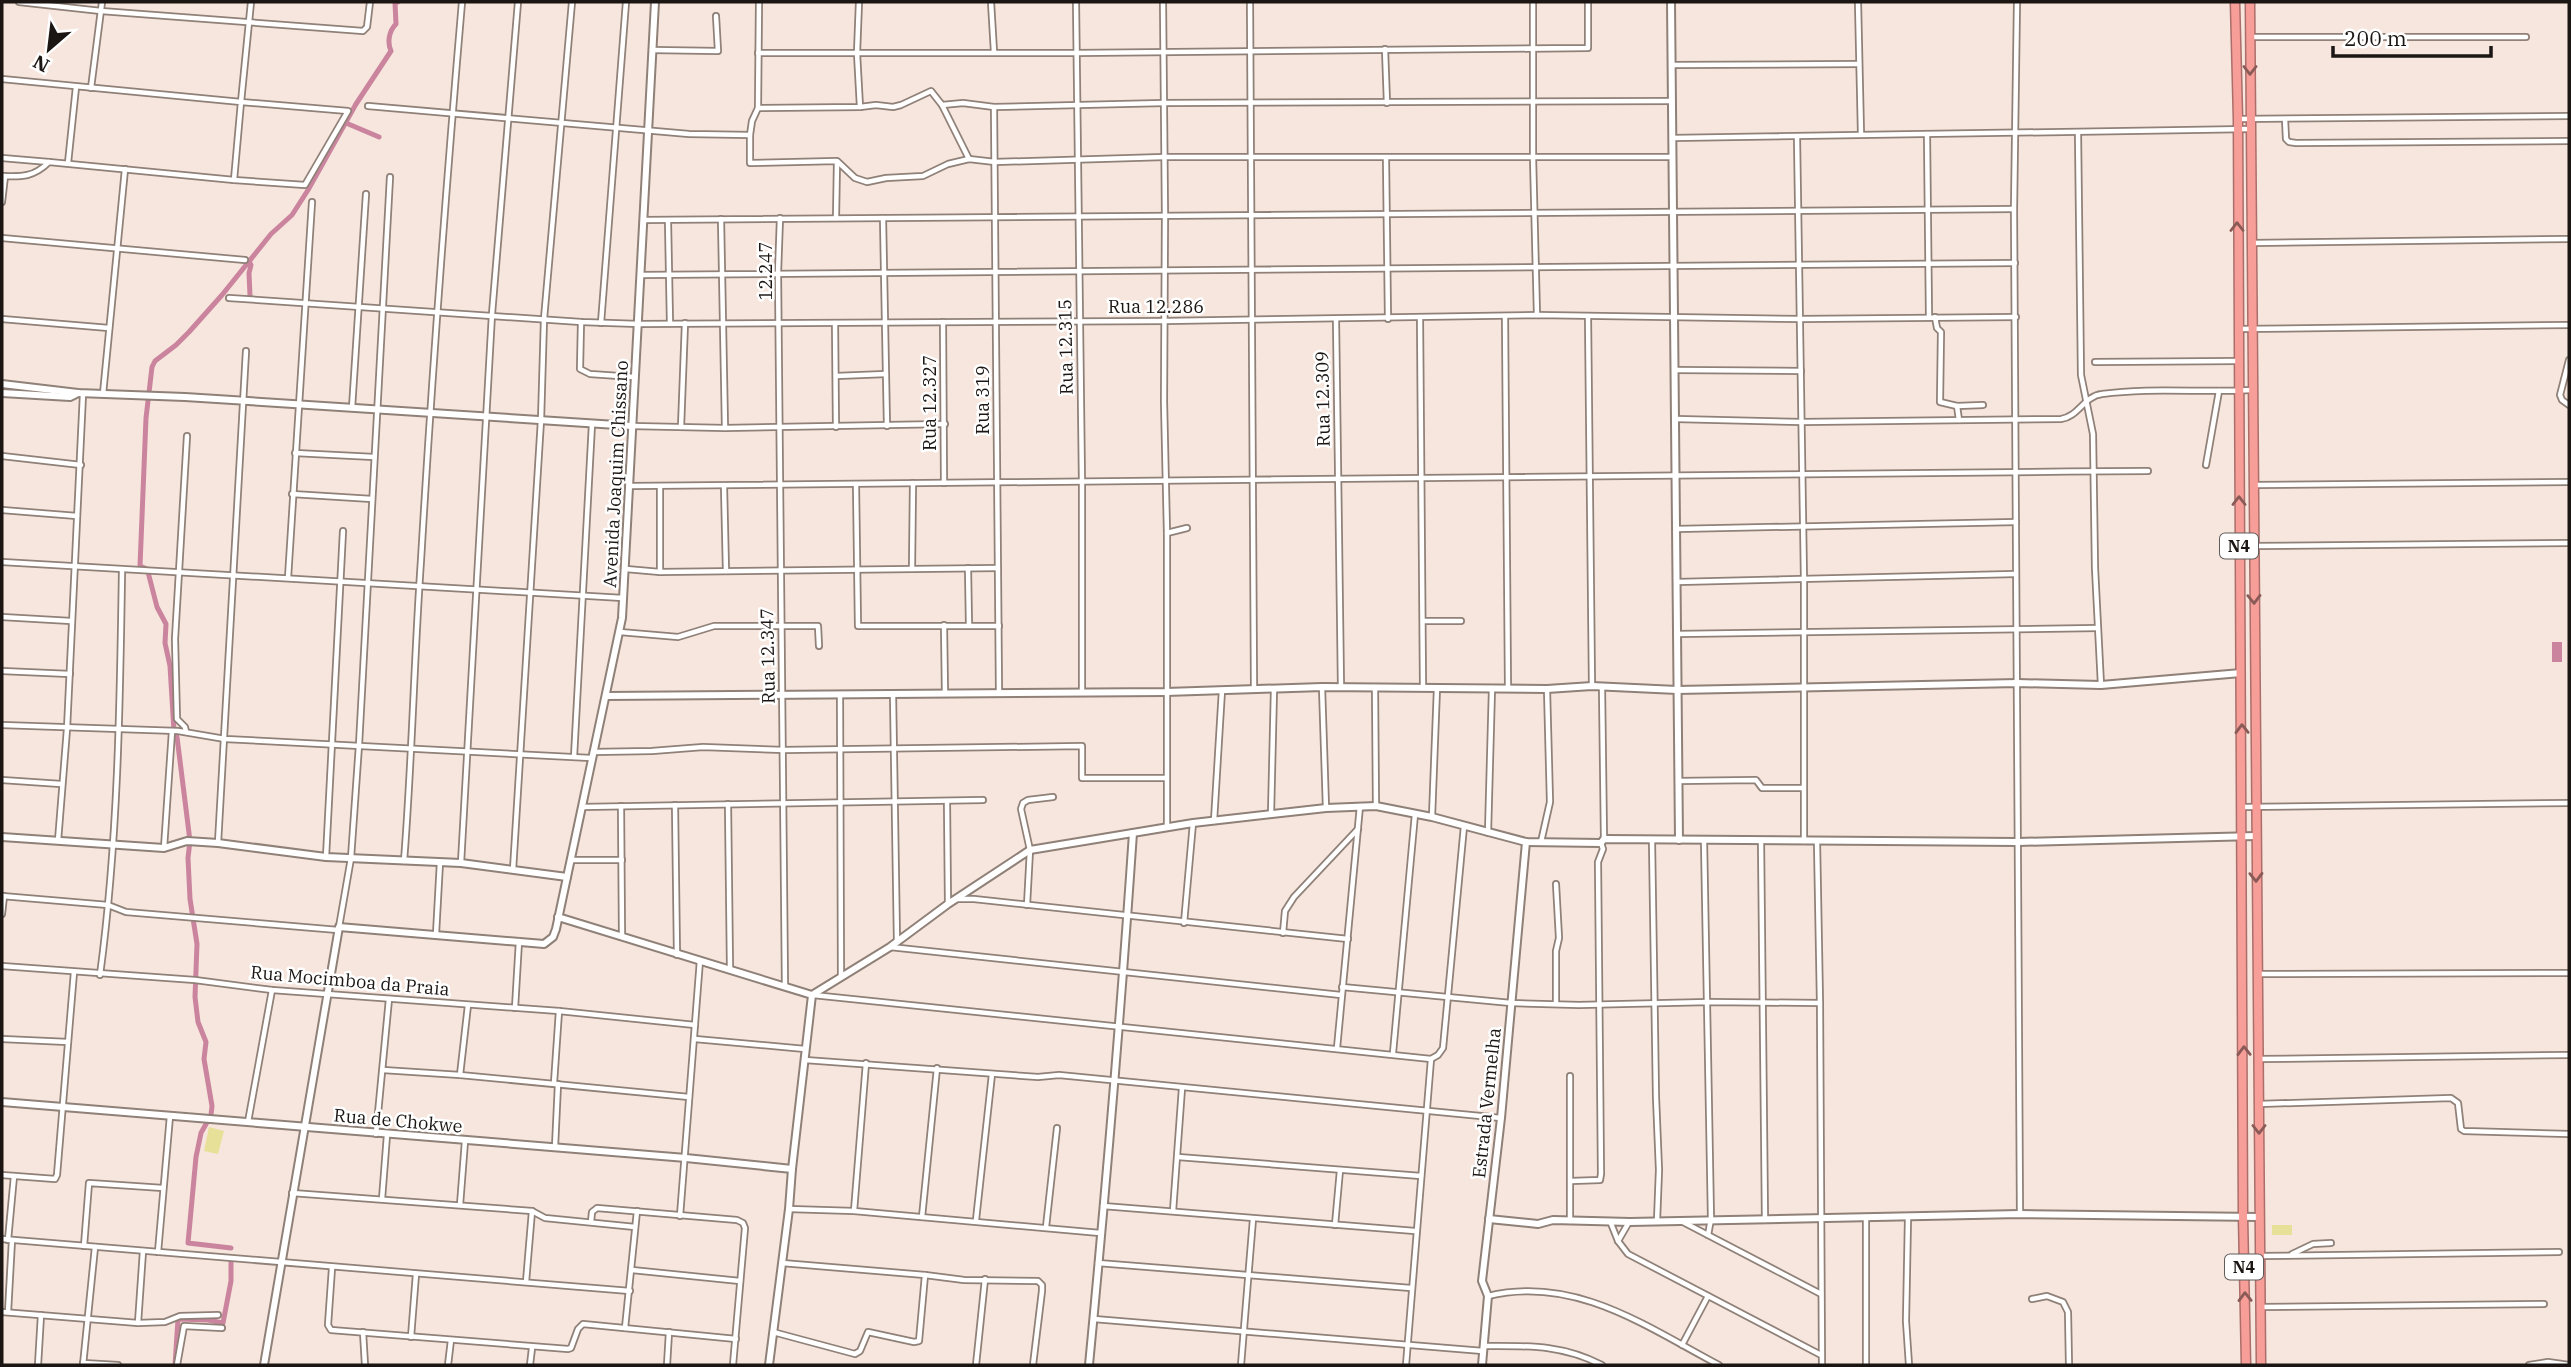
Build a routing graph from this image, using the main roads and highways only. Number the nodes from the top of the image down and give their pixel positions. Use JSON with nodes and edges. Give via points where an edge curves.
{"nodes":[{"id":1,"x":2235,"y":2,"type":"edge"},
{"id":2,"x":2250,"y":2,"type":"edge"},
{"id":3,"x":2246,"y":1365,"type":"edge"},
{"id":4,"x":2261,"y":1365,"type":"edge"}],
"edges":[{"from":3,"to":1,"type":"highway","number":"N4","one_way":true},
{"from":2,"to":4,"type":"highway","number":"N4","one_way":true}]}
